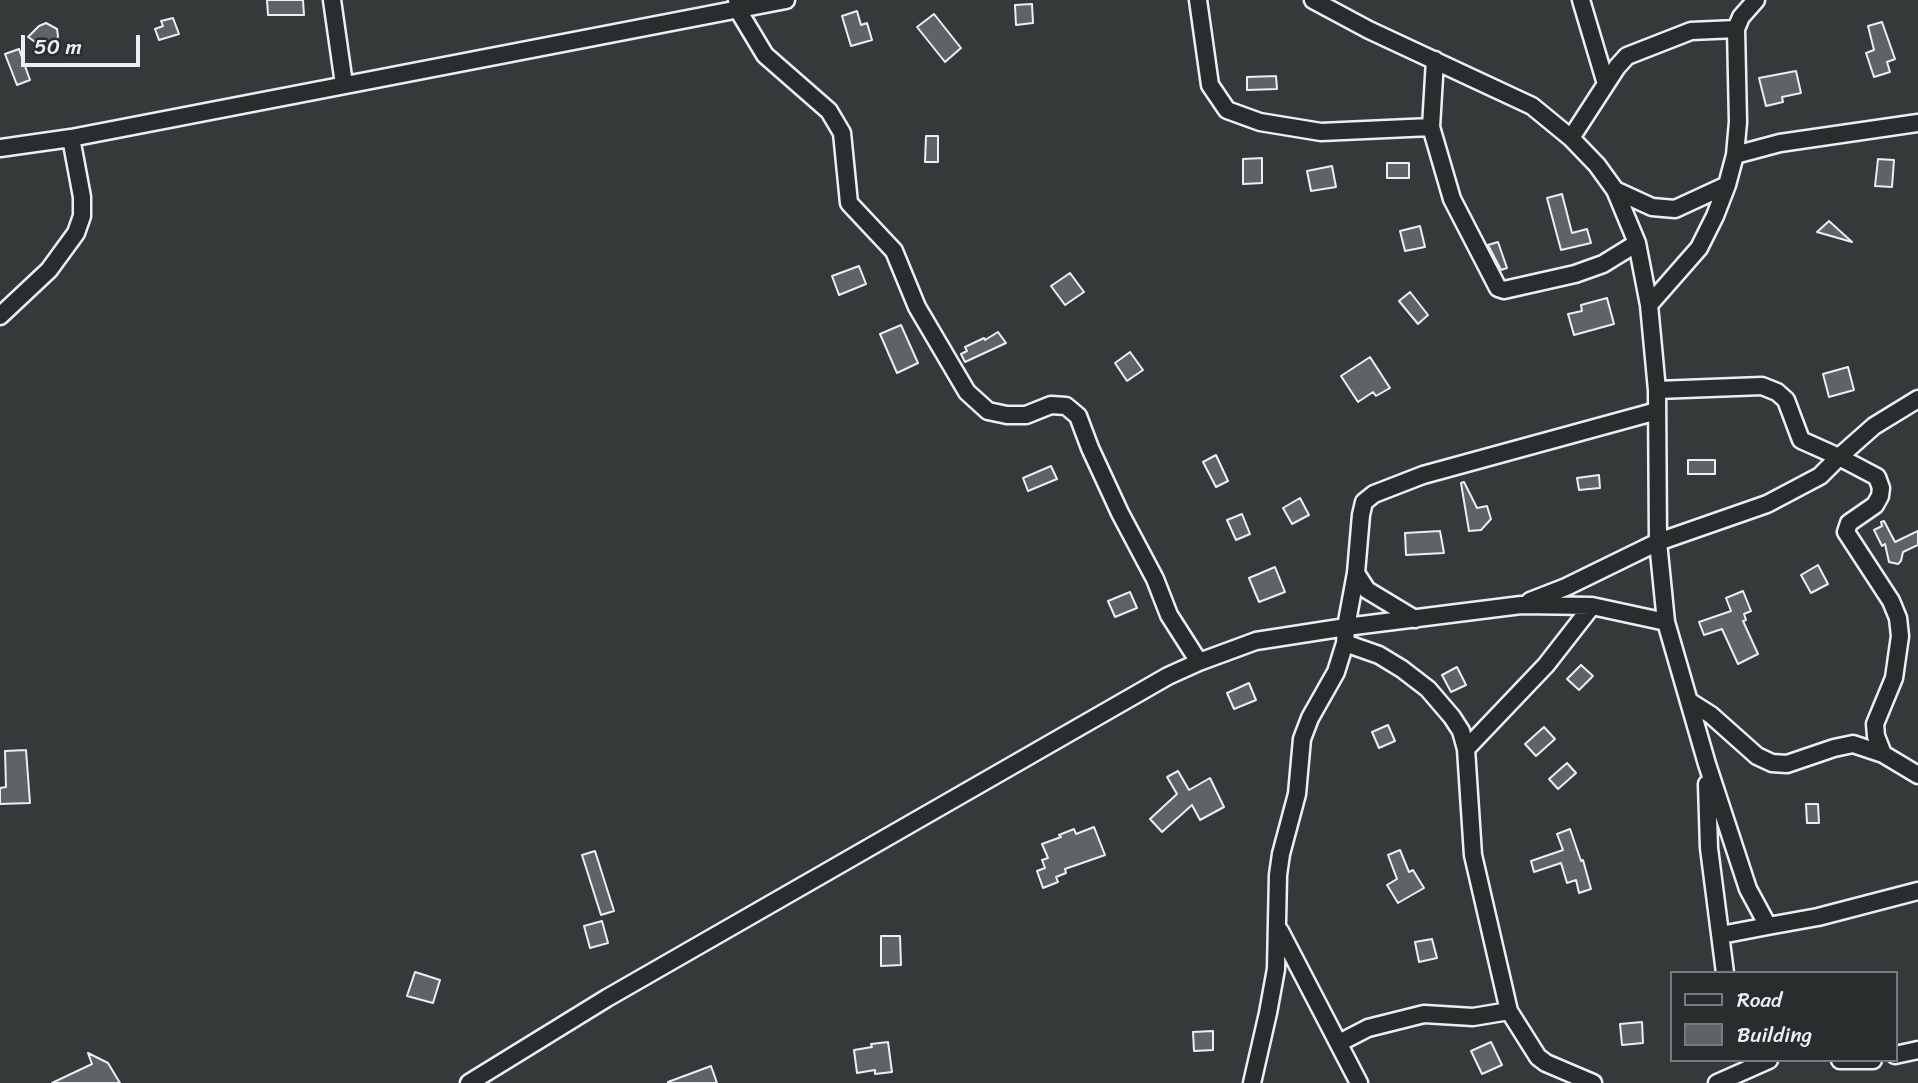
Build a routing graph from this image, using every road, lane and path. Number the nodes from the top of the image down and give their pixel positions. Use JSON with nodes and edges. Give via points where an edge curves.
{"nodes":[{"id":1,"x":332,"y":0,"type":"edge"},
{"id":2,"x":786,"y":0,"type":"edge"},
{"id":3,"x":1198,"y":0,"type":"edge"},
{"id":4,"x":1312,"y":0,"type":"edge"},
{"id":5,"x":1581,"y":0,"type":"edge"},
{"id":6,"x":1756,"y":0,"type":"edge"},
{"id":7,"x":738,"y":5,"type":"edge"},
{"id":8,"x":1737,"y":29,"type":"junction"},
{"id":9,"x":1435,"y":60,"type":"junction"},
{"id":10,"x":344,"y":84,"type":"junction"},
{"id":11,"x":1606,"y":84,"type":"junction"},
{"id":12,"x":1918,"y":123,"type":"edge"},
{"id":13,"x":1431,"y":127,"type":"junction"},
{"id":14,"x":72,"y":138,"type":"junction"},
{"id":15,"x":1571,"y":138,"type":"junction"},
{"id":16,"x":0,"y":148,"type":"edge"},
{"id":17,"x":1735,"y":155,"type":"junction"},
{"id":18,"x":1727,"y":185,"type":"junction"},
{"id":19,"x":1615,"y":190,"type":"junction"},
{"id":20,"x":1637,"y":243,"type":"junction"},
{"id":21,"x":1649,"y":305,"type":"junction"},
{"id":22,"x":0,"y":316,"type":"edge"},
{"id":23,"x":1657,"y":390,"type":"junction"},
{"id":24,"x":1918,"y":399,"type":"edge"},
{"id":25,"x":1657,"y":411,"type":"junction"},
{"id":26,"x":1839,"y":457,"type":"junction"},
{"id":27,"x":1658,"y":542,"type":"junction"},
{"id":28,"x":1356,"y":573,"type":"junction"},
{"id":29,"x":1521,"y":604,"type":"junction"},
{"id":30,"x":1592,"y":606,"type":"junction"},
{"id":31,"x":1415,"y":619,"type":"junction"},
{"id":32,"x":1666,"y":622,"type":"junction"},
{"id":33,"x":1345,"y":635,"type":"junction"},
{"id":34,"x":1199,"y":662,"type":"junction"},
{"id":35,"x":1689,"y":701,"type":"junction"},
{"id":36,"x":1466,"y":749,"type":"junction"},
{"id":37,"x":1883,"y":754,"type":"junction"},
{"id":38,"x":1707,"y":764,"type":"junction"},
{"id":39,"x":1918,"y":775,"type":"edge"},
{"id":40,"x":1918,"y":891,"type":"edge"},
{"id":41,"x":1768,"y":926,"type":"junction"},
{"id":42,"x":1279,"y":929,"type":"junction"},
{"id":43,"x":1721,"y":935,"type":"junction"},
{"id":44,"x":1725,"y":971,"type":"edge"},
{"id":45,"x":1509,"y":1011,"type":"junction"},
{"id":46,"x":1339,"y":1043,"type":"junction"},
{"id":47,"x":1918,"y":1050,"type":"edge"},
{"id":48,"x":1897,"y":1055,"type":"edge"},
{"id":49,"x":1764,"y":1062,"type":"edge"},
{"id":50,"x":1737,"y":1073,"type":"edge"},
{"id":51,"x":1570,"y":1078,"type":"edge"},
{"id":52,"x":469,"y":1083,"type":"edge"},
{"id":53,"x":1252,"y":1083,"type":"edge"},
{"id":54,"x":1359,"y":1083,"type":"edge"},
{"id":55,"x":1593,"y":1083,"type":"edge"},
{"id":56,"x":1717,"y":1083,"type":"edge"}],
"edges":[{"from":1,"to":10,"type":"street"},
{"from":2,"to":7,"type":"street"},
{"from":3,"to":13,"type":"street","via":[[1210,85],[1227,110],[1260,122],[1321,132]]},
{"from":4,"to":9,"type":"street"},
{"from":5,"to":11,"type":"street"},
{"from":6,"to":8,"type":"street"},
{"from":7,"to":10,"type":"street"},
{"from":7,"to":34,"type":"street","via":[[765,55],[829,111],[842,132],[849,203],[894,251],[916,307],[967,392],[988,411],[1026,415],[1051,405],[1066,406],[1078,416],[1169,615]]},
{"from":8,"to":11,"type":"street","via":[[1691,31],[1641,49],[1627,56]]},
{"from":8,"to":17,"type":"street"},
{"from":9,"to":13,"type":"street"},
{"from":9,"to":15,"type":"street","via":[[1532,106]]},
{"from":10,"to":14,"type":"street"},
{"from":11,"to":15,"type":"street"},
{"from":12,"to":17,"type":"street","via":[[1780,143]]},
{"from":13,"to":20,"type":"street","via":[[1452,199],[1497,288],[1575,274],[1604,264]]},
{"from":14,"to":16,"type":"street"},
{"from":14,"to":22,"type":"street","via":[[82,197],[76,233],[49,270]]},
{"from":15,"to":19,"type":"street"},
{"from":17,"to":18,"type":"street"},
{"from":18,"to":19,"type":"street","via":[[1675,209],[1652,208]]},
{"from":18,"to":21,"type":"street","via":[[1699,248]]},
{"from":19,"to":20,"type":"street"},
{"from":20,"to":21,"type":"street"},
{"from":21,"to":23,"type":"street"},
{"from":23,"to":25,"type":"street"},
{"from":23,"to":26,"type":"street","via":[[1762,386],[1786,400],[1801,440]]},
{"from":24,"to":26,"type":"street","via":[[1874,426]]},
{"from":25,"to":27,"type":"street"},
{"from":25,"to":28,"type":"street","via":[[1423,475],[1374,494],[1364,502],[1361,515]]},
{"from":26,"to":27,"type":"street","via":[[1820,476],[1767,504]]},
{"from":26,"to":37,"type":"street","via":[[1877,477],[1881,488],[1875,505],[1849,523],[1846,532],[1898,618],[1894,678],[1875,724]]},
{"from":27,"to":29,"type":"street"},
{"from":27,"to":32,"type":"street"},
{"from":28,"to":31,"type":"street","via":[[1367,590]]},
{"from":28,"to":33,"type":"street"},
{"from":29,"to":30,"type":"street"},
{"from":29,"to":31,"type":"street"},
{"from":30,"to":32,"type":"street"},
{"from":30,"to":36,"type":"street","via":[[1546,665]]},
{"from":31,"to":33,"type":"street"},
{"from":32,"to":35,"type":"street"},
{"from":33,"to":34,"type":"street","via":[[1256,641]]},
{"from":33,"to":36,"type":"street","via":[[1428,690],[1452,717]]},
{"from":33,"to":42,"type":"street","via":[[1336,671],[1302,739],[1296,802],[1278,876]]},
{"from":34,"to":52,"type":"street","via":[[607,998]]},
{"from":35,"to":37,"type":"street","via":[[1757,757],[1772,762],[1787,764],[1853,744]]},
{"from":35,"to":38,"type":"street"},
{"from":36,"to":45,"type":"street","via":[[1474,855]]},
{"from":37,"to":39,"type":"street"},
{"from":38,"to":41,"type":"street","via":[[1737,860]]},
{"from":38,"to":43,"type":"street","via":[[1710,848]]},
{"from":40,"to":41,"type":"street"},
{"from":41,"to":43,"type":"street"},
{"from":42,"to":46,"type":"street"},
{"from":42,"to":53,"type":"street","via":[[1276,969]]},
{"from":43,"to":44,"type":"street"},
{"from":45,"to":46,"type":"street","via":[[1473,1017],[1424,1014],[1368,1028]]},
{"from":45,"to":51,"type":"street","via":[[1538,1057]]},
{"from":46,"to":54,"type":"street"},
{"from":47,"to":48,"type":"street"},
{"from":49,"to":50,"type":"street"},
{"from":50,"to":56,"type":"street"},
{"from":51,"to":55,"type":"street"}]}
